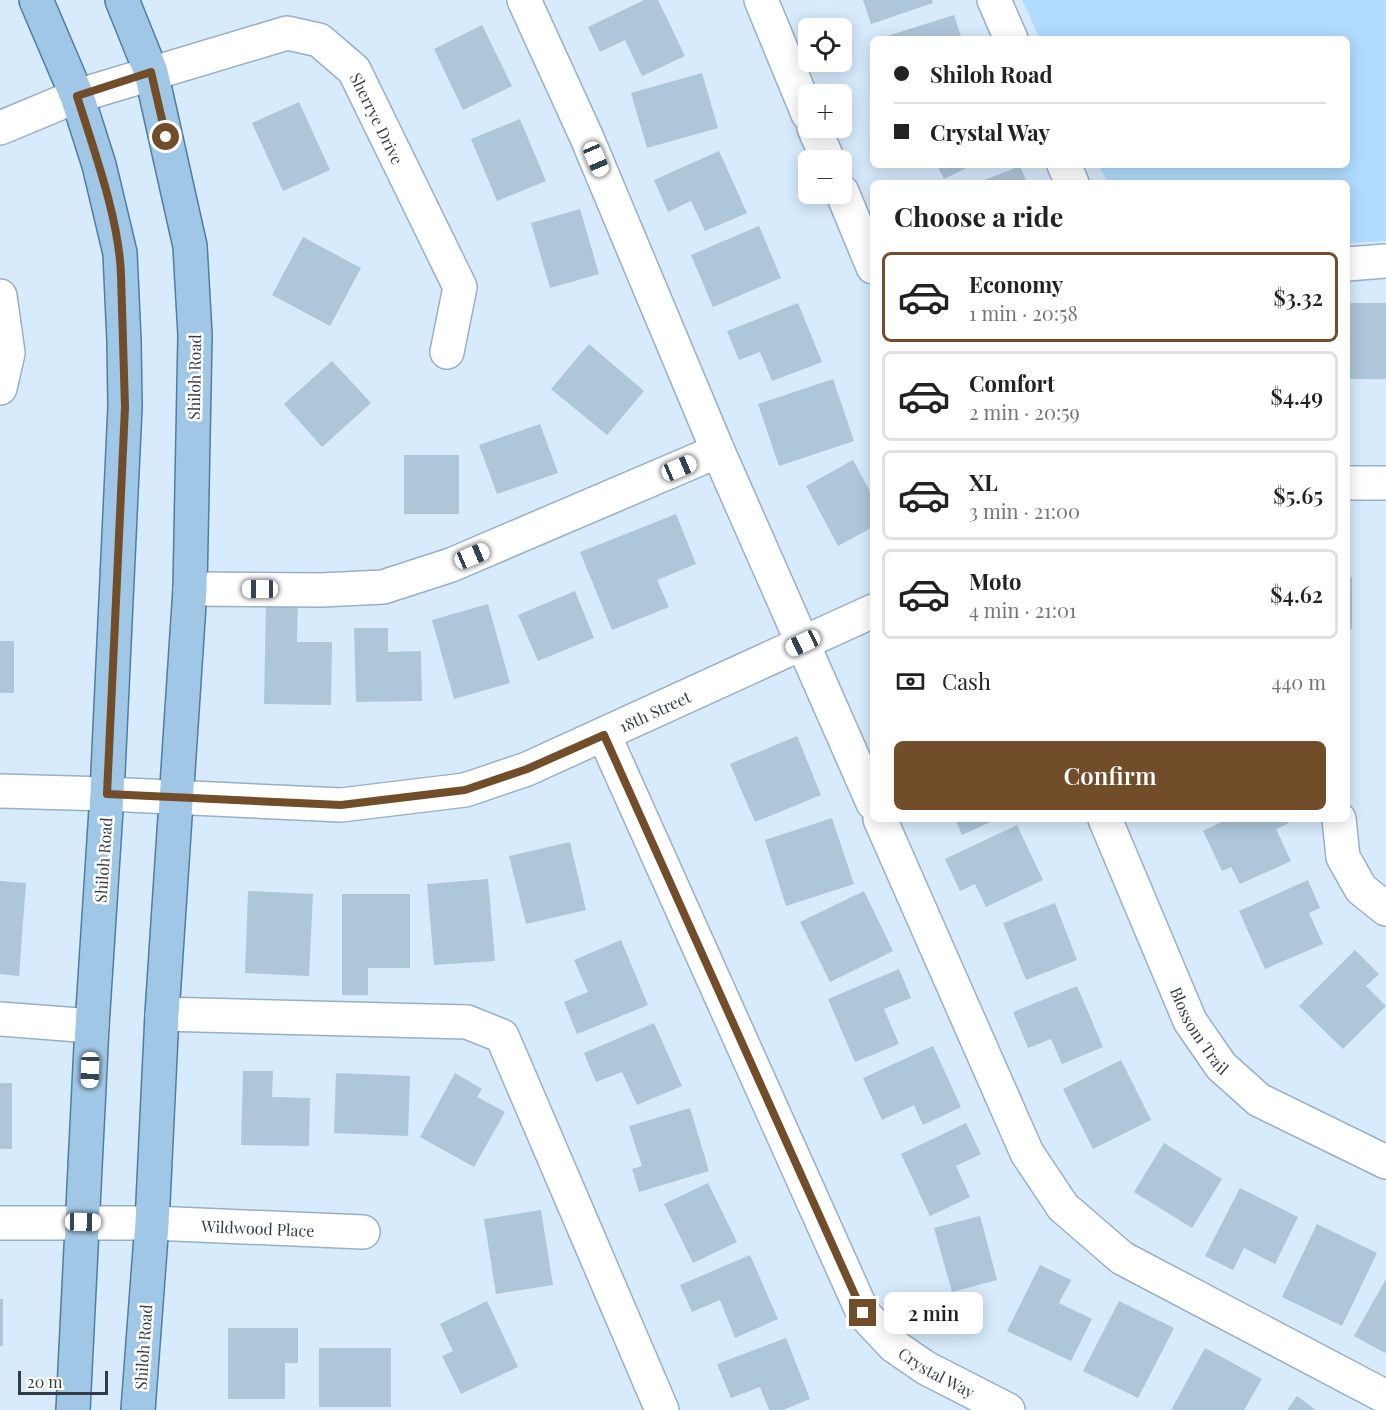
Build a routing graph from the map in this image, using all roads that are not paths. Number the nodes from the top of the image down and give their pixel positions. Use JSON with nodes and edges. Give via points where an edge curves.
{"nodes":[{"id":1,"x":36,"y":0,"type":"edge"},
{"id":2,"x":122,"y":0,"type":"edge"},
{"id":3,"x":524,"y":0,"type":"edge"},
{"id":4,"x":760,"y":0,"type":"edge"},
{"id":5,"x":994,"y":0,"type":"edge"},
{"id":6,"x":1010,"y":36,"type":"edge"},
{"id":7,"x":151,"y":72,"type":"junction"},
{"id":8,"x":798,"y":90,"type":"edge"},
{"id":9,"x":77,"y":96,"type":"junction"},
{"id":10,"x":0,"y":128,"type":"edge"},
{"id":11,"x":847,"y":204,"type":"edge"},
{"id":12,"x":870,"y":260,"type":"edge"},
{"id":13,"x":1386,"y":261,"type":"edge"},
{"id":14,"x":1350,"y":264,"type":"edge"},
{"id":15,"x":0,"y":296,"type":"edge"},
{"id":16,"x":447,"y":352,"type":"dead end"},
{"id":17,"x":0,"y":388,"type":"edge"},
{"id":18,"x":718,"y":451,"type":"junction"},
{"id":19,"x":1350,"y":483,"type":"edge"},
{"id":20,"x":1386,"y":483,"type":"edge"},
{"id":21,"x":190,"y":589,"type":"junction"},
{"id":22,"x":870,"y":612,"type":"edge"},
{"id":23,"x":803,"y":643,"type":"junction"},
{"id":24,"x":604,"y":735,"type":"junction"},
{"id":25,"x":0,"y":791,"type":"edge"},
{"id":26,"x":107,"y":794,"type":"junction"},
{"id":27,"x":870,"y":796,"type":"edge"},
{"id":28,"x":175,"y":797,"type":"junction"},
{"id":29,"x":881,"y":822,"type":"edge"},
{"id":30,"x":1106,"y":822,"type":"edge"},
{"id":31,"x":1339,"y":822,"type":"edge"},
{"id":32,"x":1386,"y":909,"type":"edge"},
{"id":33,"x":162,"y":1014,"type":"junction"},
{"id":34,"x":0,"y":1019,"type":"edge"},
{"id":35,"x":92,"y":1026,"type":"junction"},
{"id":36,"x":1386,"y":1162,"type":"edge"},
{"id":37,"x":83,"y":1222,"type":"junction"},
{"id":38,"x":0,"y":1223,"type":"edge"},
{"id":39,"x":152,"y":1223,"type":"junction"},
{"id":40,"x":363,"y":1232,"type":"dead end"},
{"id":41,"x":1386,"y":1397,"type":"edge"},
{"id":42,"x":73,"y":1410,"type":"edge"},
{"id":43,"x":138,"y":1410,"type":"edge"},
{"id":44,"x":662,"y":1410,"type":"edge"},
{"id":45,"x":1008,"y":1410,"type":"edge"}],
"edges":[{"from":1,"to":9,"type":"main road","name":"Shiloh Road"},
{"from":2,"to":7,"type":"main road","name":"Shiloh Road"},
{"from":3,"to":18,"type":"street","via":[[587,138]]},
{"from":4,"to":8,"type":"street"},
{"from":5,"to":6,"type":"street"},
{"from":7,"to":9,"type":"street","name":"Sherrye Drive"},
{"from":7,"to":16,"type":"street","name":"Sherrye Drive","via":[[287,33],[319,40],[354,70],[460,287]]},
{"from":7,"to":21,"type":"main road","name":"Shiloh Road","via":[[190,246],[195,335]]},
{"from":9,"to":10,"type":"street","name":"Sherrye Drive"},
{"from":9,"to":26,"type":"main road","name":"Shiloh Road","via":[[99,165],[120,253],[121,275],[125,407]]},
{"from":11,"to":12,"type":"street"},
{"from":13,"to":14,"type":"street"},
{"from":15,"to":17,"type":"street","via":[[8,353]]},
{"from":18,"to":21,"type":"street","via":[[451,565],[383,586],[321,590]]},
{"from":18,"to":23,"type":"street"},
{"from":19,"to":20,"type":"street"},
{"from":21,"to":28,"type":"main road","name":"Shiloh Road"},
{"from":22,"to":23,"type":"street","name":"18th Street"},
{"from":23,"to":24,"type":"street","name":"18th Street"},
{"from":23,"to":27,"type":"street"},
{"from":24,"to":28,"type":"street","name":"18th Street","via":[[527,769],[465,790],[341,805]]},
{"from":24,"to":45,"type":"street","name":"Crystal Way","via":[[863,1313],[894,1346],[926,1368]]},
{"from":25,"to":26,"type":"street","name":"18th Street"},
{"from":26,"to":28,"type":"street","name":"18th Street"},
{"from":26,"to":35,"type":"main road","name":"Shiloh Road"},
{"from":28,"to":33,"type":"main road","name":"Shiloh Road"},
{"from":29,"to":41,"type":"street","via":[[1027,1153],[1063,1207],[1122,1258]]},
{"from":30,"to":36,"type":"street","name":"Blossom Trail","via":[[1190,1022],[1221,1066],[1259,1100]]},
{"from":31,"to":32,"type":"street","via":[[1343,857],[1360,889]]},
{"from":33,"to":39,"type":"main road","name":"Shiloh Road"},
{"from":33,"to":44,"type":"street","via":[[467,1022],[502,1036]]},
{"from":34,"to":35,"type":"street"},
{"from":35,"to":37,"type":"main road","name":"Shiloh Road"},
{"from":37,"to":38,"type":"street","name":"Wildwood Place"},
{"from":37,"to":39,"type":"street","name":"Wildwood Place"},
{"from":37,"to":42,"type":"main road","name":"Shiloh Road"},
{"from":39,"to":40,"type":"street","name":"Wildwood Place"},
{"from":39,"to":43,"type":"main road","name":"Shiloh Road"}]}
